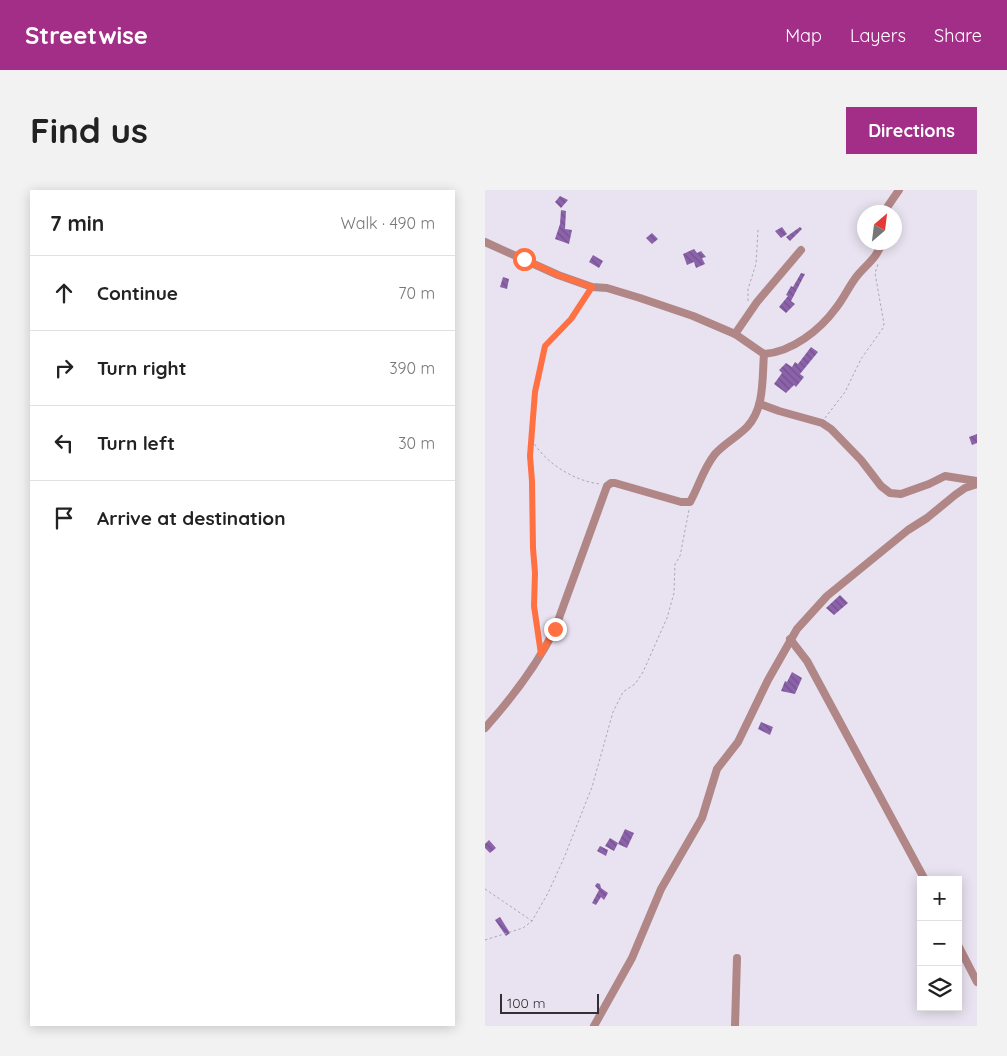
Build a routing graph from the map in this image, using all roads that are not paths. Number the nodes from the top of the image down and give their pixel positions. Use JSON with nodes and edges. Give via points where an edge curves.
{"nodes":[{"id":1,"x":899,"y":190,"type":"edge"},
{"id":2,"x":889,"y":205,"type":"edge"},
{"id":3,"x":485,"y":242,"type":"edge"},
{"id":4,"x":801,"y":250,"type":"dead end"},
{"id":5,"x":878,"y":250,"type":"edge"},
{"id":6,"x":735,"y":334,"type":"junction"},
{"id":7,"x":764,"y":354,"type":"junction"},
{"id":8,"x":760,"y":404,"type":"junction"},
{"id":9,"x":977,"y":483,"type":"edge"},
{"id":10,"x":790,"y":639,"type":"junction"},
{"id":11,"x":485,"y":728,"type":"edge"},
{"id":12,"x":923,"y":876,"type":"edge"},
{"id":13,"x":962,"y":953,"type":"edge"},
{"id":14,"x":737,"y":958,"type":"dead end"},
{"id":15,"x":977,"y":982,"type":"edge"},
{"id":16,"x":594,"y":1026,"type":"edge"},
{"id":17,"x":735,"y":1026,"type":"edge"}],
"edges":[{"from":1,"to":2,"type":"street"},
{"from":3,"to":6,"type":"street","via":[[558,275],[640,298]]},
{"from":4,"to":6,"type":"street"},
{"from":5,"to":7,"type":"street","via":[[819,327],[791,347]]},
{"from":6,"to":7,"type":"street"},
{"from":7,"to":8,"type":"street"},
{"from":8,"to":9,"type":"street","via":[[822,423],[831,429],[890,493],[901,494],[945,476]]},
{"from":8,"to":11,"type":"street","via":[[747,427],[715,454],[699,479],[690,502],[609,484],[555,629],[507,704]]},
{"from":9,"to":10,"type":"street","via":[[965,488],[908,530],[827,596]]},
{"from":10,"to":12,"type":"street","via":[[807,662]]},
{"from":10,"to":16,"type":"street","via":[[738,742],[717,769],[702,818],[661,889],[632,958]]},
{"from":13,"to":15,"type":"street"},
{"from":14,"to":17,"type":"street"}]}
